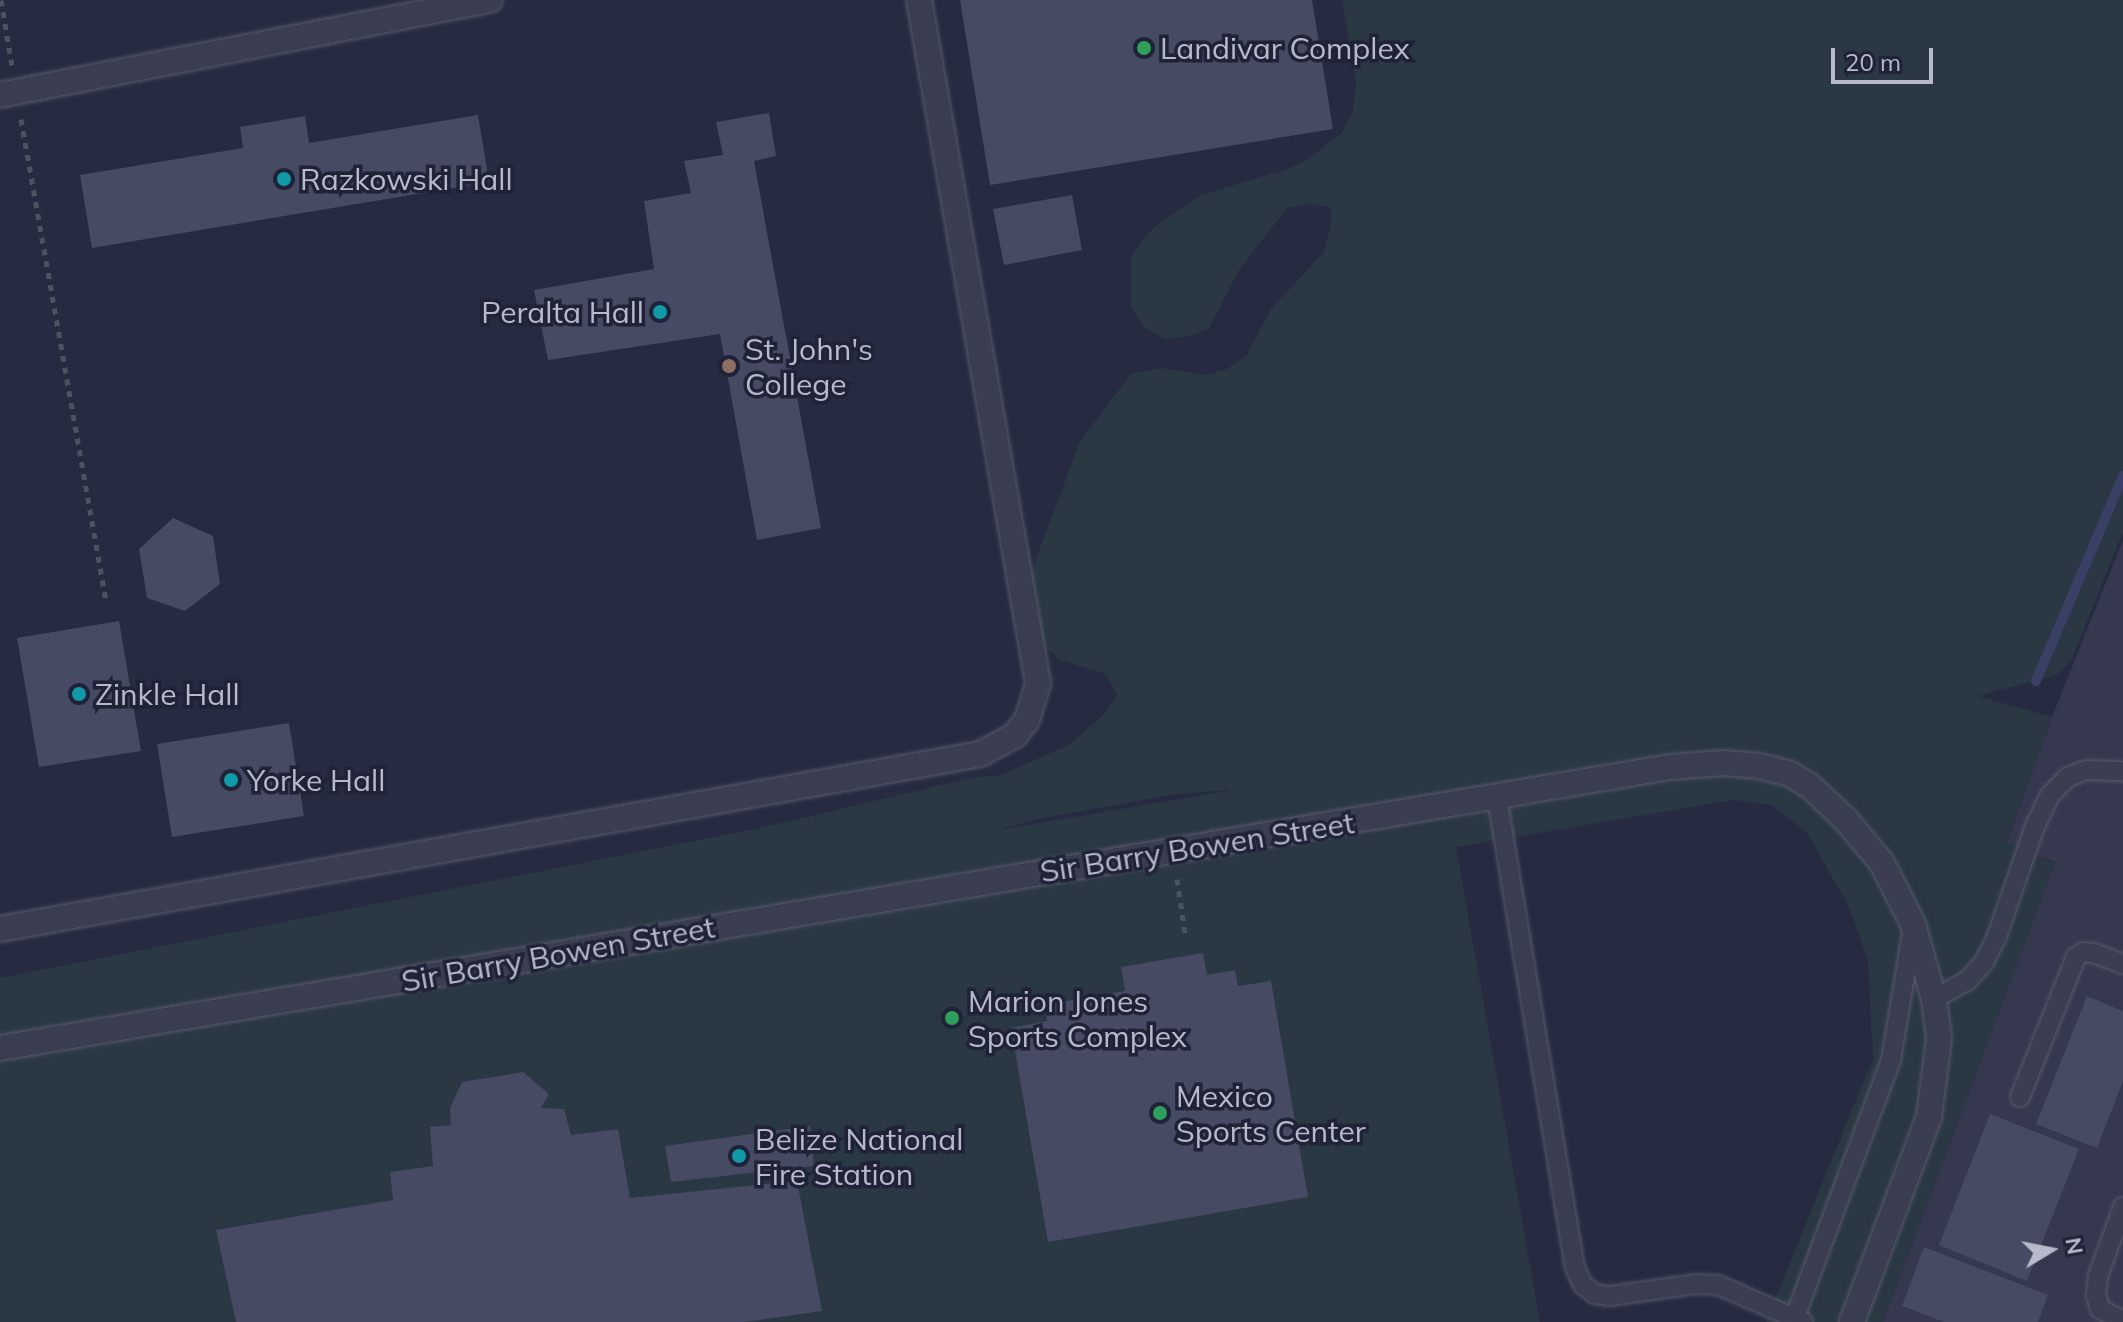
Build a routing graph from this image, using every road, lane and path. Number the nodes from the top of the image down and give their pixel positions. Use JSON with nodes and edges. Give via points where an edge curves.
{"nodes":[{"id":1,"x":1,"y":0,"type":"edge"},
{"id":2,"x":490,"y":0,"type":"edge"},
{"id":3,"x":919,"y":0,"type":"edge"},
{"id":4,"x":8,"y":94,"type":"edge"},
{"id":5,"x":106,"y":602,"type":"dead end"},
{"id":6,"x":2123,"y":771,"type":"edge"},
{"id":7,"x":1497,"y":797,"type":"junction"},
{"id":8,"x":1172,"y":850,"type":"junction"},
{"id":9,"x":1913,"y":924,"type":"junction"},
{"id":10,"x":0,"y":929,"type":"edge"},
{"id":11,"x":1185,"y":933,"type":"dead end"},
{"id":12,"x":2123,"y":964,"type":"edge"},
{"id":13,"x":1934,"y":999,"type":"junction"},
{"id":14,"x":0,"y":1048,"type":"edge"},
{"id":15,"x":2020,"y":1097,"type":"dead end"},
{"id":16,"x":2123,"y":1207,"type":"edge"},
{"id":17,"x":1797,"y":1321,"type":"edge"},
{"id":18,"x":2123,"y":1321,"type":"edge"},
{"id":19,"x":1852,"y":1322,"type":"edge"}],
"edges":[{"from":1,"to":4,"type":"path"},
{"from":2,"to":4,"type":"street"},
{"from":3,"to":10,"type":"street","via":[[1038,683],[1031,711],[1015,735],[980,754]]},
{"from":4,"to":5,"type":"path"},
{"from":6,"to":13,"type":"lane","via":[[2086,770],[2068,777],[2050,795],[1984,962],[1968,980]]},
{"from":7,"to":8,"type":"street","name":"Sir Barry Bowen Street"},
{"from":7,"to":9,"type":"street","name":"Sir Barry Bowen Street","via":[[1670,767],[1724,763],[1790,774],[1845,819],[1882,863]]},
{"from":7,"to":17,"type":"lane","via":[[1575,1268],[1583,1285],[1610,1296],[1718,1285]]},
{"from":8,"to":11,"type":"path"},
{"from":8,"to":14,"type":"street","name":"Sir Barry Bowen Street"},
{"from":9,"to":13,"type":"street","name":"Sir Barry Bowen Street"},
{"from":9,"to":17,"type":"lane","via":[[1891,1060]]},
{"from":12,"to":15,"type":"lane","via":[[2094,953],[2076,957]]},
{"from":13,"to":19,"type":"street","name":"Sir Barry Bowen Street","via":[[1939,1039],[1929,1117]]},
{"from":16,"to":18,"type":"lane","via":[[2096,1295],[2100,1309]]}]}
